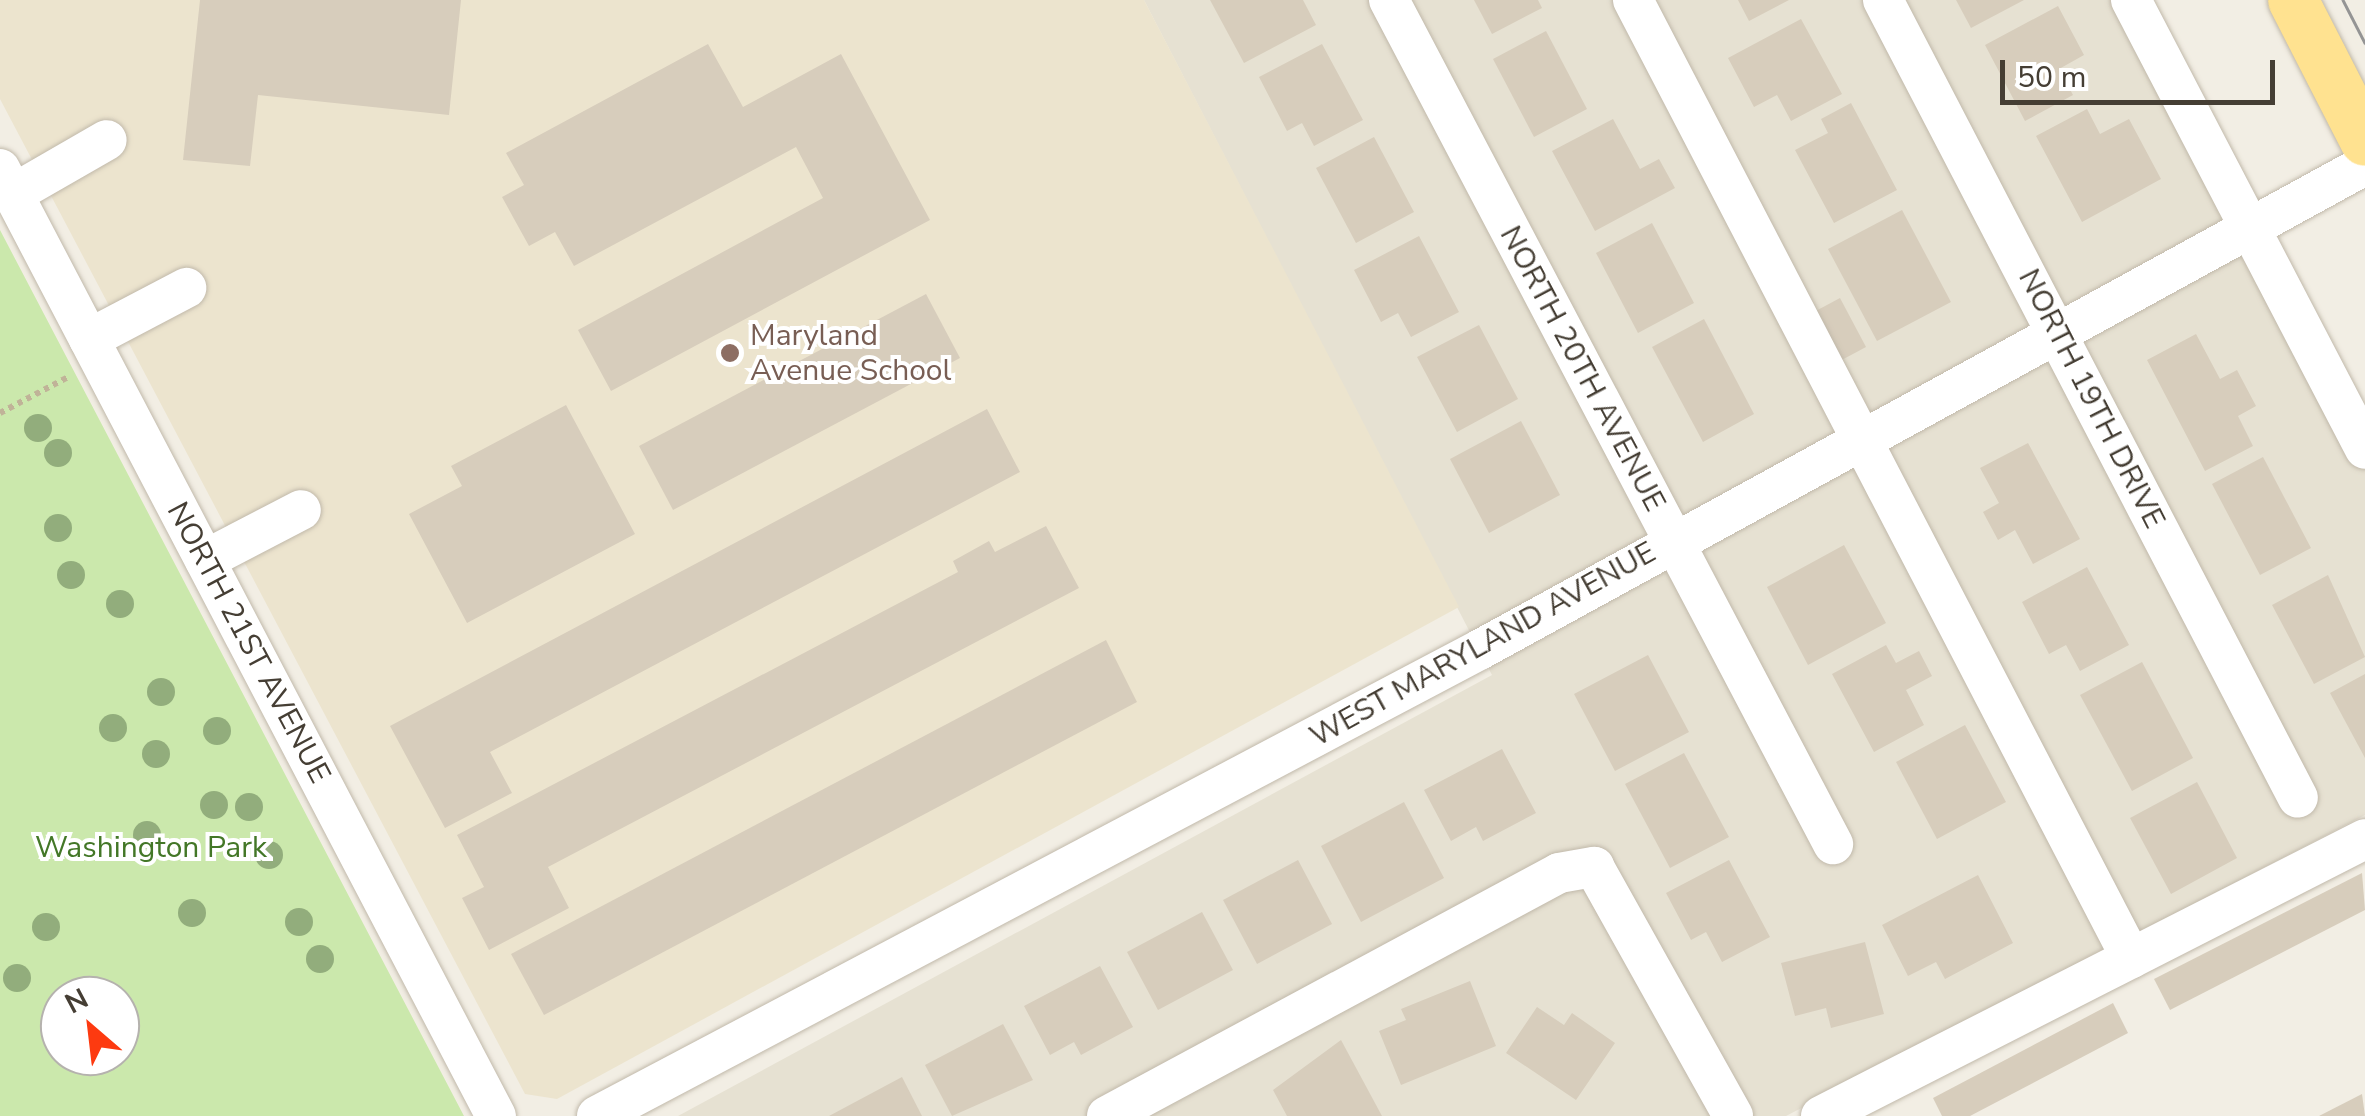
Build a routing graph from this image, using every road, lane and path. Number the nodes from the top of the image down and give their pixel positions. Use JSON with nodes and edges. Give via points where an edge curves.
{"nodes":[{"id":1,"x":1389,"y":0,"type":"edge"},
{"id":2,"x":1633,"y":0,"type":"edge"},
{"id":3,"x":1882,"y":0,"type":"edge"},
{"id":4,"x":2131,"y":0,"type":"edge"},
{"id":5,"x":2293,"y":0,"type":"edge"},
{"id":6,"x":107,"y":140,"type":"dead end"},
{"id":7,"x":2365,"y":140,"type":"edge"},
{"id":8,"x":2365,"y":166,"type":"edge"},
{"id":9,"x":6,"y":182,"type":"edge"},
{"id":10,"x":2250,"y":226,"type":"junction"},
{"id":11,"x":186,"y":288,"type":"dead end"},
{"id":12,"x":2055,"y":330,"type":"junction"},
{"id":13,"x":94,"y":349,"type":"junction"},
{"id":14,"x":0,"y":413,"type":"edge"},
{"id":15,"x":1860,"y":436,"type":"junction"},
{"id":16,"x":2365,"y":449,"type":"edge"},
{"id":17,"x":301,"y":510,"type":"dead end"},
{"id":18,"x":1672,"y":540,"type":"junction"},
{"id":19,"x":205,"y":560,"type":"junction"},
{"id":20,"x":2298,"y":798,"type":"dead end"},
{"id":21,"x":2365,"y":839,"type":"edge"},
{"id":22,"x":1833,"y":844,"type":"dead end"},
{"id":23,"x":2131,"y":958,"type":"junction"},
{"id":24,"x":496,"y":1116,"type":"edge"},
{"id":25,"x":597,"y":1116,"type":"edge"},
{"id":26,"x":1107,"y":1116,"type":"edge"},
{"id":27,"x":1732,"y":1116,"type":"edge"},
{"id":28,"x":1821,"y":1116,"type":"edge"}],
"edges":[{"from":1,"to":18,"type":"street","name":"NORTH 20TH AVENUE"},
{"from":2,"to":15,"type":"street"},
{"from":3,"to":12,"type":"street","name":"NORTH 19TH DRIVE"},
{"from":4,"to":10,"type":"street"},
{"from":5,"to":7,"type":"main road"},
{"from":6,"to":9,"type":"street"},
{"from":8,"to":10,"type":"street","name":"WEST MARYLAND AVENUE"},
{"from":9,"to":13,"type":"street","name":"NORTH 21ST AVENUE"},
{"from":10,"to":12,"type":"street","name":"WEST MARYLAND AVENUE"},
{"from":10,"to":16,"type":"street"},
{"from":11,"to":13,"type":"street"},
{"from":12,"to":15,"type":"street","name":"WEST MARYLAND AVENUE"},
{"from":12,"to":20,"type":"street","name":"NORTH 19TH DRIVE"},
{"from":13,"to":14,"type":"path"},
{"from":13,"to":19,"type":"street","name":"NORTH 21ST AVENUE"},
{"from":15,"to":18,"type":"street","name":"WEST MARYLAND AVENUE"},
{"from":15,"to":23,"type":"street"},
{"from":17,"to":19,"type":"street"},
{"from":18,"to":22,"type":"street","name":"NORTH 20TH AVENUE"},
{"from":18,"to":25,"type":"street","name":"WEST MARYLAND AVENUE"},
{"from":19,"to":24,"type":"street","name":"NORTH 21ST AVENUE"},
{"from":21,"to":23,"type":"street"},
{"from":23,"to":28,"type":"street"},
{"from":26,"to":27,"type":"street","via":[[1558,872],[1594,867]]}]}
